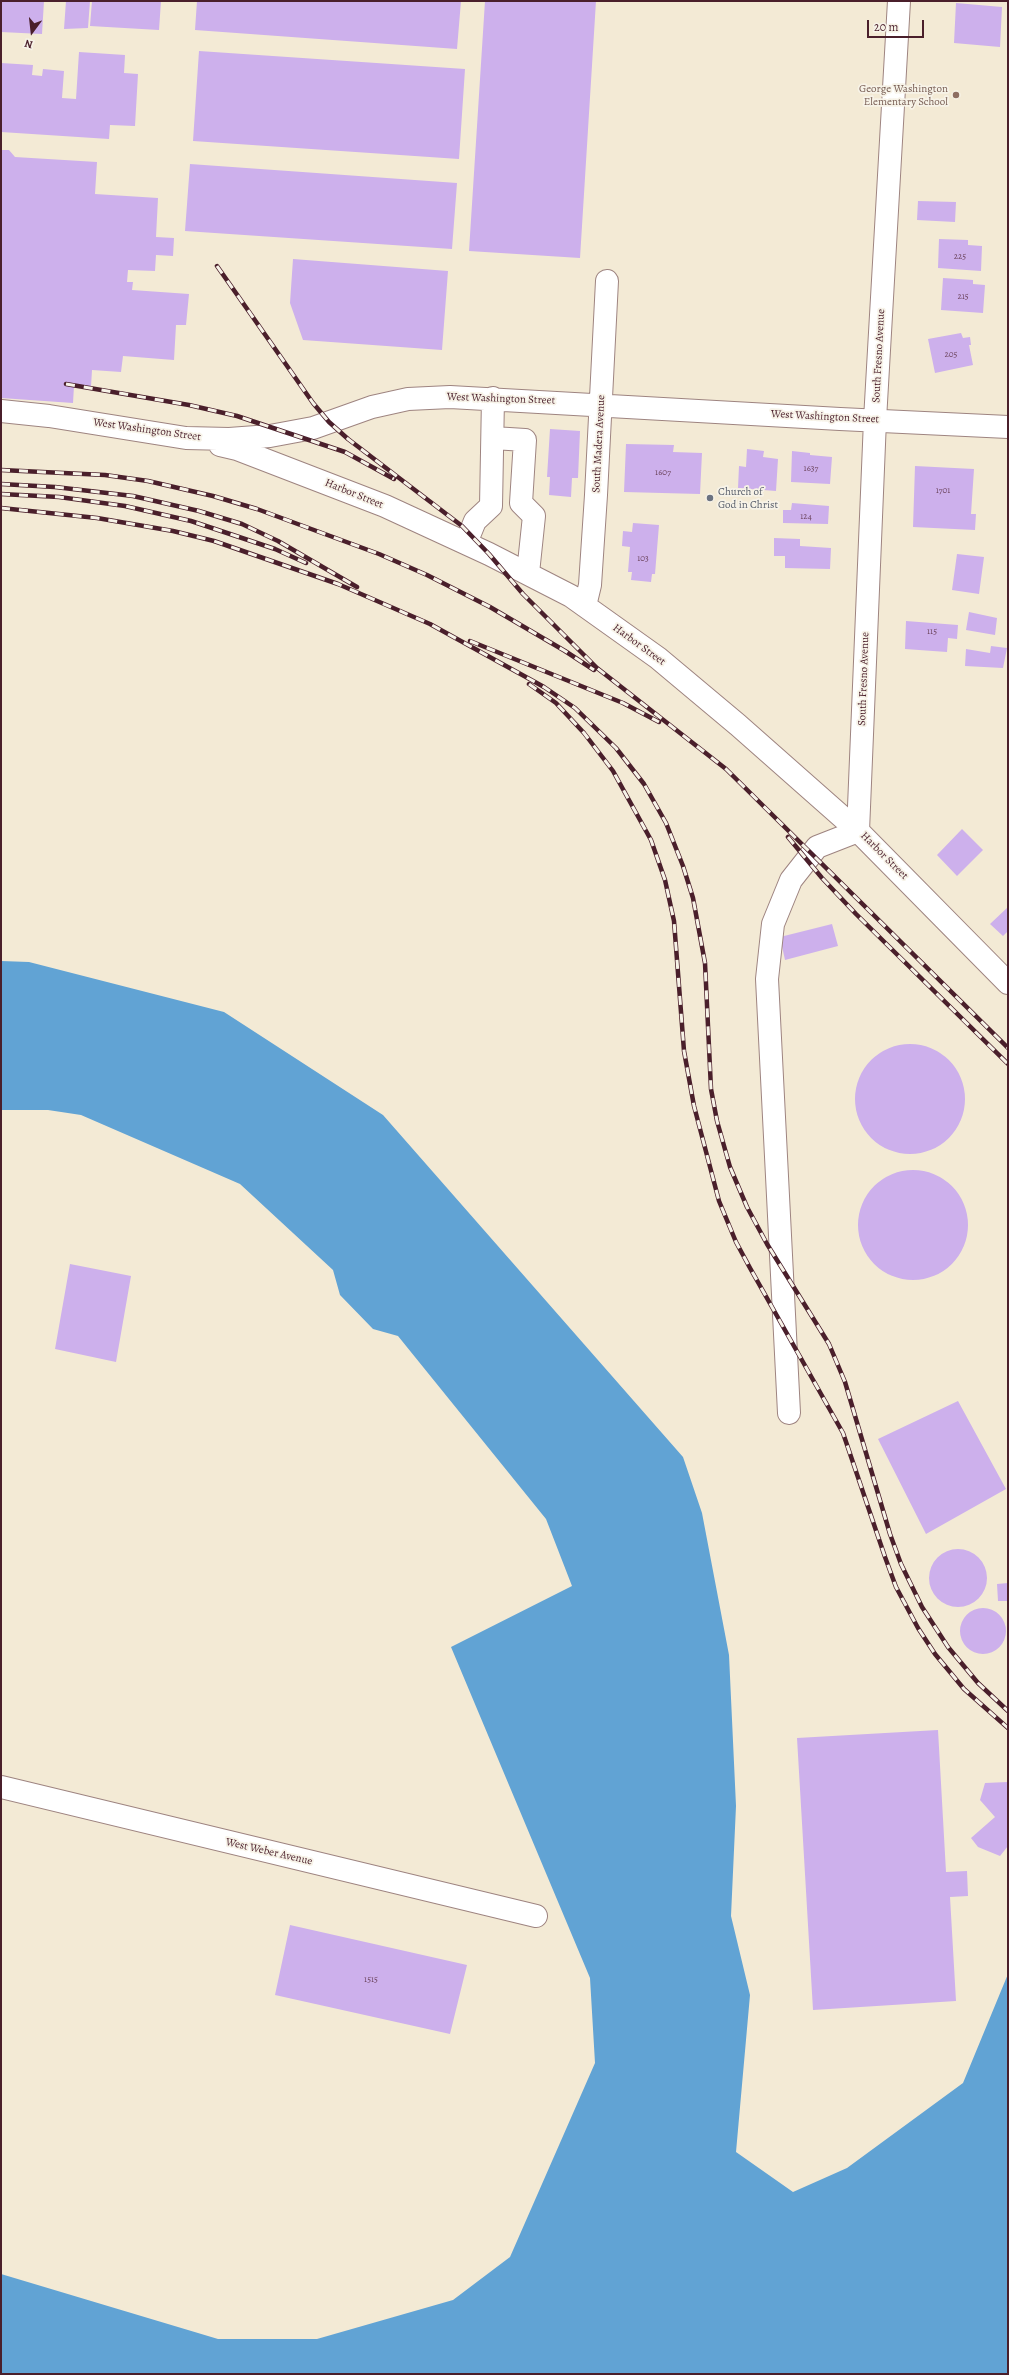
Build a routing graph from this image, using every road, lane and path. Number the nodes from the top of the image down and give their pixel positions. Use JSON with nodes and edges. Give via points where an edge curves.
{"nodes":[{"id":1,"x":899,"y":1,"type":"edge"},
{"id":2,"x":607,"y":281,"type":"dead end"},
{"id":3,"x":493,"y":398,"type":"junction"},
{"id":4,"x":601,"y":405,"type":"junction"},
{"id":5,"x":1,"y":411,"type":"edge"},
{"id":6,"x":875,"y":420,"type":"junction"},
{"id":7,"x":1008,"y":427,"type":"edge"},
{"id":8,"x":186,"y":438,"type":"junction"},
{"id":9,"x":493,"y":438,"type":"junction"},
{"id":10,"x":466,"y":543,"type":"junction"},
{"id":11,"x":528,"y":573,"type":"junction"},
{"id":12,"x":586,"y":606,"type":"junction"},
{"id":13,"x":858,"y":831,"type":"junction"},
{"id":14,"x":1008,"y":983,"type":"edge"},
{"id":15,"x":789,"y":1413,"type":"dead end"},
{"id":16,"x":1,"y":1788,"type":"edge"},
{"id":17,"x":536,"y":1916,"type":"dead end"}],
"edges":[{"from":1,"to":6,"type":"street","name":"South Fresno Avenue"},
{"from":2,"to":4,"type":"street","name":"South Madera Avenue"},
{"from":3,"to":4,"type":"street","name":"West Washington Street"},
{"from":3,"to":8,"type":"street","name":"West Washington Street","via":[[408,398],[372,407],[313,428],[270,436],[229,439]]},
{"from":3,"to":9,"type":"street"},
{"from":4,"to":6,"type":"street","name":"West Washington Street"},
{"from":4,"to":12,"type":"street","name":"South Madera Avenue"},
{"from":5,"to":8,"type":"street","name":"West Washington Street"},
{"from":6,"to":7,"type":"street","name":"West Washington Street"},
{"from":6,"to":13,"type":"street","name":"South Fresno Avenue"},
{"from":8,"to":10,"type":"street","name":"Harbor Street","via":[[237,449],[344,489]]},
{"from":9,"to":10,"type":"street","via":[[491,506],[475,522]]},
{"from":9,"to":11,"type":"street","via":[[525,440],[521,503],[534,516]]},
{"from":10,"to":11,"type":"street","name":"Harbor Street"},
{"from":11,"to":12,"type":"street","name":"Harbor Street"},
{"from":12,"to":13,"type":"street","name":"Harbor Street","via":[[658,658]]},
{"from":13,"to":14,"type":"street","name":"Harbor Street"},
{"from":13,"to":15,"type":"street","via":[[817,847],[791,880],[773,924],[767,979]]},
{"from":16,"to":17,"type":"street","name":"West Weber Avenue"}]}
